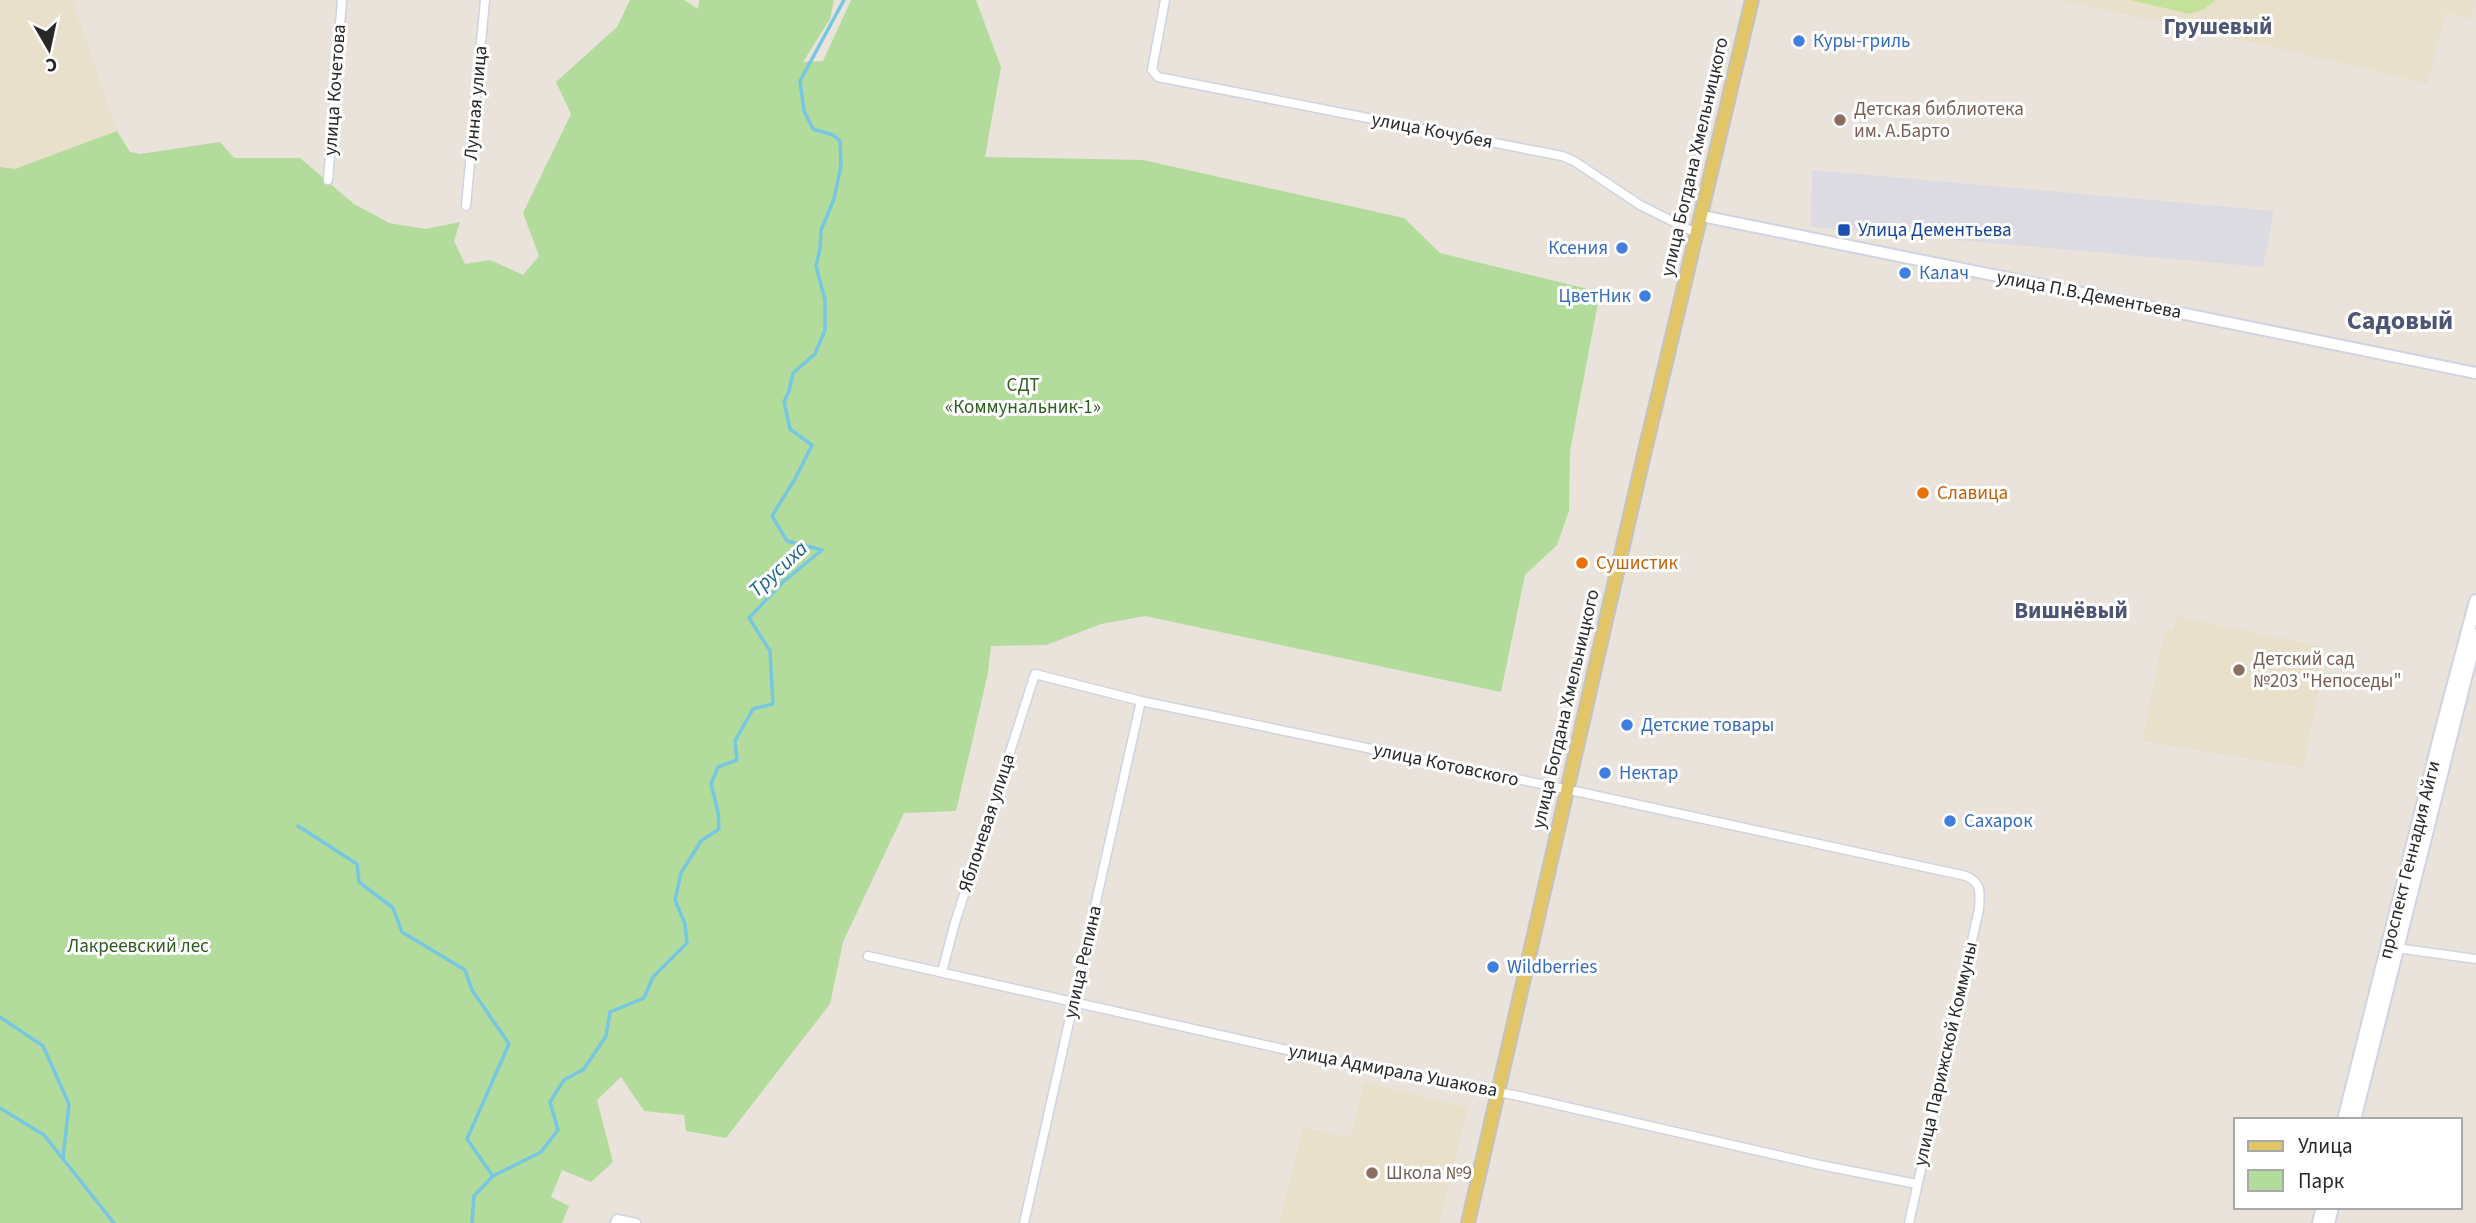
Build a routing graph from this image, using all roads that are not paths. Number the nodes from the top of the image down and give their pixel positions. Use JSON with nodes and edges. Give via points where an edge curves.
{"nodes":[{"id":1,"x":342,"y":0,"type":"edge"},
{"id":2,"x":485,"y":0,"type":"edge"},
{"id":3,"x":1165,"y":0,"type":"edge"},
{"id":4,"x":1752,"y":0,"type":"edge"},
{"id":5,"x":328,"y":180,"type":"dead end"},
{"id":6,"x":466,"y":206,"type":"dead end"},
{"id":7,"x":1702,"y":215,"type":"junction"},
{"id":8,"x":1698,"y":234,"type":"junction"},
{"id":9,"x":2476,"y":373,"type":"edge"},
{"id":10,"x":2476,"y":601,"type":"edge"},
{"id":11,"x":2475,"y":640,"type":"edge"},
{"id":12,"x":1035,"y":674,"type":"joint"},
{"id":13,"x":1141,"y":701,"type":"junction"},
{"id":14,"x":1567,"y":790,"type":"junction"},
{"id":15,"x":1979,"y":885,"type":"joint"},
{"id":16,"x":2393,"y":948,"type":"junction"},
{"id":17,"x":868,"y":957,"type":"dead end"},
{"id":18,"x":2476,"y":960,"type":"edge"},
{"id":19,"x":942,"y":972,"type":"junction"},
{"id":20,"x":1073,"y":1003,"type":"junction"},
{"id":21,"x":1497,"y":1092,"type":"junction"},
{"id":22,"x":2345,"y":1118,"type":"edge"},
{"id":23,"x":2354,"y":1118,"type":"edge"},
{"id":24,"x":1917,"y":1184,"type":"junction"},
{"id":25,"x":616,"y":1221,"type":"edge"},
{"id":26,"x":636,"y":1223,"type":"edge"},
{"id":27,"x":1024,"y":1223,"type":"edge"},
{"id":28,"x":1468,"y":1223,"type":"edge"},
{"id":29,"x":1909,"y":1223,"type":"edge"}],
"edges":[{"from":1,"to":5,"type":"street","name":"улица Кочетова"},
{"from":2,"to":6,"type":"street","name":"Лунная улица"},
{"from":3,"to":8,"type":"street","name":"улица Кочубея","via":[[1152,70],[1158,77],[1562,156],[1640,205]]},
{"from":4,"to":7,"type":"main road","name":"улица Богдана Хмельницкого"},
{"from":7,"to":8,"type":"main road","name":"улица Богдана Хмельницкого"},
{"from":7,"to":9,"type":"street","name":"улица П.В.Дементьева"},
{"from":8,"to":14,"type":"main road","name":"улица Богдана Хмельницкого"},
{"from":10,"to":16,"type":"main road","name":"проспект Геннадия Айги"},
{"from":11,"to":16,"type":"main road","name":"проспект Геннадия Айги"},
{"from":12,"to":13,"type":"street","name":"улица Котовского"},
{"from":12,"to":19,"type":"street","name":"Яблоневая улица"},
{"from":13,"to":14,"type":"street","name":"улица Котовского"},
{"from":13,"to":20,"type":"street","name":"улица Репина"},
{"from":14,"to":15,"type":"street","name":"улица Котовского","via":[[1952,873]]},
{"from":14,"to":21,"type":"main road","name":"улица Богдана Хмельницкого"},
{"from":15,"to":24,"type":"street","name":"улица Парижской Коммуны","via":[[1979,909]]},
{"from":16,"to":18,"type":"street"},
{"from":16,"to":22,"type":"main road","name":"проспект Геннадия Айги"},
{"from":16,"to":23,"type":"main road","name":"проспект Геннадия Айги"},
{"from":17,"to":19,"type":"street","name":"улица Адмирала Ушакова"},
{"from":19,"to":20,"type":"street","name":"улица Адмирала Ушакова"},
{"from":20,"to":21,"type":"street","name":"улица Адмирала Ушакова"},
{"from":20,"to":27,"type":"street","name":"улица Репина"},
{"from":21,"to":24,"type":"street","name":"улица Адмирала Ушакова"},
{"from":21,"to":28,"type":"main road","name":"улица Богдана Хмельницкого"},
{"from":24,"to":29,"type":"street","name":"улица Парижской Коммуны"},
{"from":25,"to":26,"type":"street"}]}
